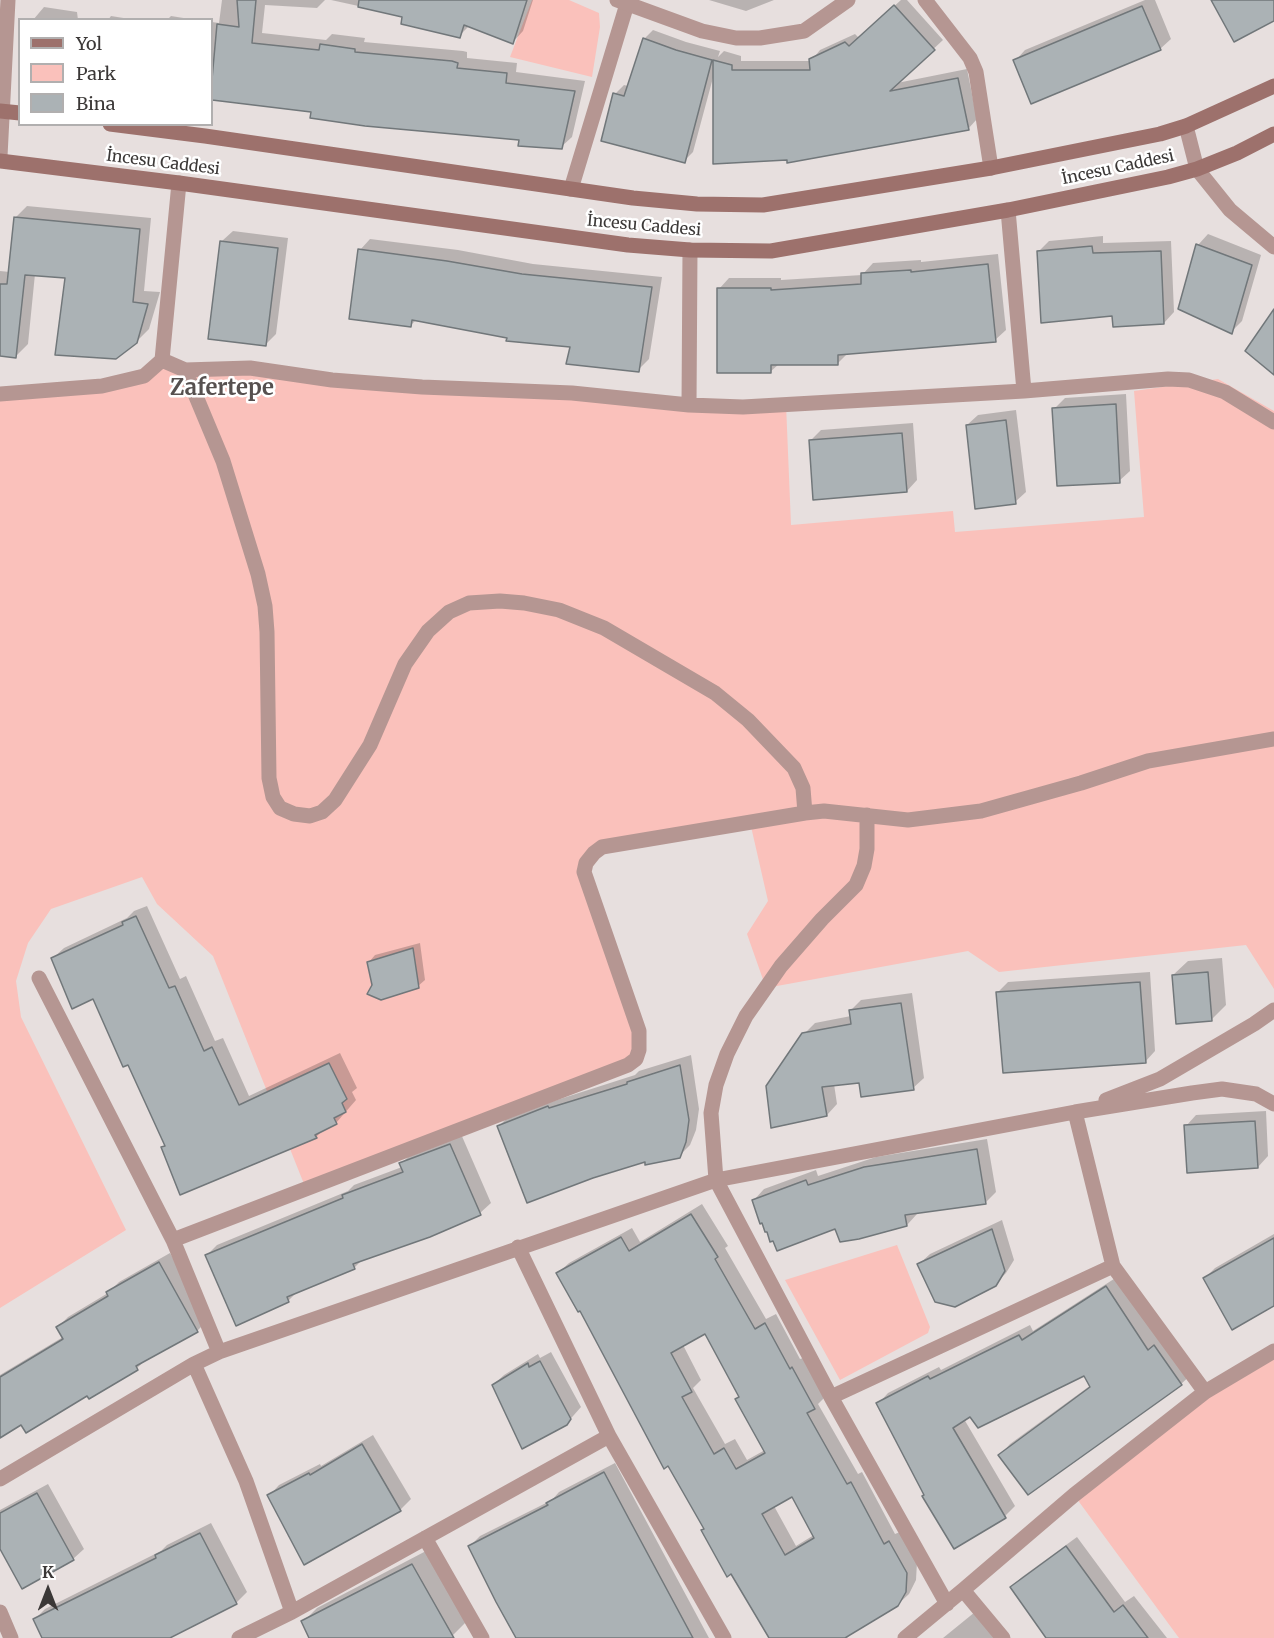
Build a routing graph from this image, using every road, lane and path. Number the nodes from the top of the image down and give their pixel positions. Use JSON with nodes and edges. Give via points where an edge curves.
{"nodes":[{"id":1,"x":8,"y":0,"type":"edge"},
{"id":2,"x":848,"y":0,"type":"edge"},
{"id":3,"x":925,"y":0,"type":"edge"},
{"id":4,"x":622,"y":2,"type":"edge"},
{"id":5,"x":1274,"y":86,"type":"edge"},
{"id":6,"x":2,"y":111,"type":"edge"},
{"id":7,"x":18,"y":113,"type":"edge"},
{"id":8,"x":126,"y":126,"type":"edge"},
{"id":9,"x":1186,"y":126,"type":"junction"},
{"id":10,"x":1274,"y":134,"type":"edge"},
{"id":11,"x":0,"y":156,"type":"edge"},
{"id":12,"x":0,"y":161,"type":"edge"},
{"id":13,"x":991,"y":168,"type":"junction"},
{"id":14,"x":1197,"y":169,"type":"junction"},
{"id":15,"x":179,"y":183,"type":"junction"},
{"id":16,"x":571,"y":189,"type":"junction"},
{"id":17,"x":1008,"y":210,"type":"junction"},
{"id":18,"x":1274,"y":247,"type":"edge"},
{"id":19,"x":690,"y":250,"type":"junction"},
{"id":20,"x":162,"y":360,"type":"junction"},
{"id":21,"x":185,"y":370,"type":"junction"},
{"id":22,"x":1024,"y":391,"type":"junction"},
{"id":23,"x":0,"y":394,"type":"edge"},
{"id":24,"x":689,"y":405,"type":"junction"},
{"id":25,"x":1274,"y":422,"type":"edge"},
{"id":26,"x":1274,"y":739,"type":"edge"},
{"id":27,"x":805,"y":813,"type":"junction"},
{"id":28,"x":867,"y":815,"type":"junction"},
{"id":29,"x":39,"y":978,"type":"dead end"},
{"id":30,"x":1274,"y":1010,"type":"edge"},
{"id":31,"x":1274,"y":1104,"type":"edge"},
{"id":32,"x":1075,"y":1112,"type":"junction"},
{"id":33,"x":716,"y":1180,"type":"junction"},
{"id":34,"x":173,"y":1240,"type":"junction"},
{"id":35,"x":518,"y":1248,"type":"junction"},
{"id":36,"x":1113,"y":1266,"type":"junction"},
{"id":37,"x":1274,"y":1351,"type":"edge"},
{"id":38,"x":219,"y":1352,"type":"junction"},
{"id":39,"x":194,"y":1364,"type":"junction"},
{"id":40,"x":1205,"y":1392,"type":"junction"},
{"id":41,"x":831,"y":1397,"type":"junction"},
{"id":42,"x":609,"y":1436,"type":"junction"},
{"id":43,"x":0,"y":1479,"type":"edge"},
{"id":44,"x":425,"y":1538,"type":"junction"},
{"id":45,"x":963,"y":1590,"type":"junction"},
{"id":46,"x":947,"y":1604,"type":"junction"},
{"id":47,"x":0,"y":1612,"type":"edge"},
{"id":48,"x":292,"y":1612,"type":"junction"},
{"id":49,"x":11,"y":1638,"type":"edge"},
{"id":50,"x":239,"y":1638,"type":"edge"},
{"id":51,"x":482,"y":1638,"type":"edge"},
{"id":52,"x":724,"y":1638,"type":"edge"},
{"id":53,"x":904,"y":1638,"type":"edge"},
{"id":54,"x":1004,"y":1638,"type":"edge"}],
"edges":[{"from":1,"to":6,"type":"street"},
{"from":2,"to":4,"type":"street","via":[[804,31],[760,38],[702,31]]},
{"from":3,"to":13,"type":"street","via":[[970,58],[976,72]]},
{"from":4,"to":16,"type":"street"},
{"from":5,"to":9,"type":"main road","name":"İncesu Caddesi"},
{"from":6,"to":7,"type":"main road"},
{"from":6,"to":11,"type":"street"},
{"from":8,"to":16,"type":"main road","name":"İncesu Caddesi"},
{"from":9,"to":13,"type":"main road","name":"İncesu Caddesi"},
{"from":9,"to":14,"type":"street"},
{"from":10,"to":14,"type":"main road","name":"İncesu Caddesi"},
{"from":12,"to":15,"type":"main road","name":"İncesu Caddesi"},
{"from":13,"to":16,"type":"main road","name":"İncesu Caddesi","via":[[763,205],[686,203]]},
{"from":14,"to":17,"type":"main road","name":"İncesu Caddesi"},
{"from":14,"to":18,"type":"street","via":[[1230,210]]},
{"from":15,"to":19,"type":"main road","name":"İncesu Caddesi","via":[[628,245]]},
{"from":15,"to":20,"type":"street"},
{"from":17,"to":19,"type":"main road","name":"İncesu Caddesi","via":[[771,251]]},
{"from":17,"to":22,"type":"street"},
{"from":19,"to":24,"type":"street"},
{"from":20,"to":21,"type":"street"},
{"from":20,"to":23,"type":"street","via":[[144,376],[102,386]]},
{"from":21,"to":24,"type":"street","via":[[250,368],[332,380],[572,393]]},
{"from":21,"to":27,"type":"street","via":[[223,461],[261,585],[267,632],[269,778],[280,808],[310,816],[322,812],[335,800],[370,746],[405,664],[428,631],[448,612],[469,603],[500,601],[559,610],[604,628],[715,693],[748,720],[794,768],[803,788]]},
{"from":22,"to":24,"type":"street","via":[[743,407]]},
{"from":22,"to":25,"type":"street","via":[[1189,380],[1225,392]]},
{"from":26,"to":28,"type":"street","via":[[1148,761],[981,811],[908,820]]},
{"from":27,"to":28,"type":"street"},
{"from":27,"to":34,"type":"street","via":[[602,847],[586,863],[585,872],[639,1031],[639,1050],[628,1065]]},
{"from":28,"to":33,"type":"street","via":[[867,849],[856,885],[782,966],[746,1016],[727,1054],[711,1113]]},
{"from":29,"to":34,"type":"street"},
{"from":30,"to":32,"type":"street","via":[[1160,1079]]},
{"from":31,"to":32,"type":"street","via":[[1256,1094],[1222,1089]]},
{"from":32,"to":33,"type":"street"},
{"from":32,"to":36,"type":"street"},
{"from":33,"to":35,"type":"street"},
{"from":33,"to":41,"type":"street"},
{"from":34,"to":38,"type":"street"},
{"from":35,"to":38,"type":"street"},
{"from":35,"to":42,"type":"street"},
{"from":36,"to":40,"type":"street"},
{"from":36,"to":41,"type":"street"},
{"from":37,"to":40,"type":"street"},
{"from":38,"to":39,"type":"street"},
{"from":39,"to":43,"type":"street"},
{"from":39,"to":48,"type":"street","via":[[246,1481]]},
{"from":40,"to":45,"type":"street","via":[[1074,1495]]},
{"from":41,"to":46,"type":"street"},
{"from":42,"to":44,"type":"street"},
{"from":42,"to":52,"type":"street"},
{"from":44,"to":48,"type":"street"},
{"from":44,"to":51,"type":"street"},
{"from":45,"to":46,"type":"street"},
{"from":45,"to":54,"type":"street"},
{"from":46,"to":53,"type":"street"},
{"from":47,"to":49,"type":"street"},
{"from":48,"to":50,"type":"street"}]}
